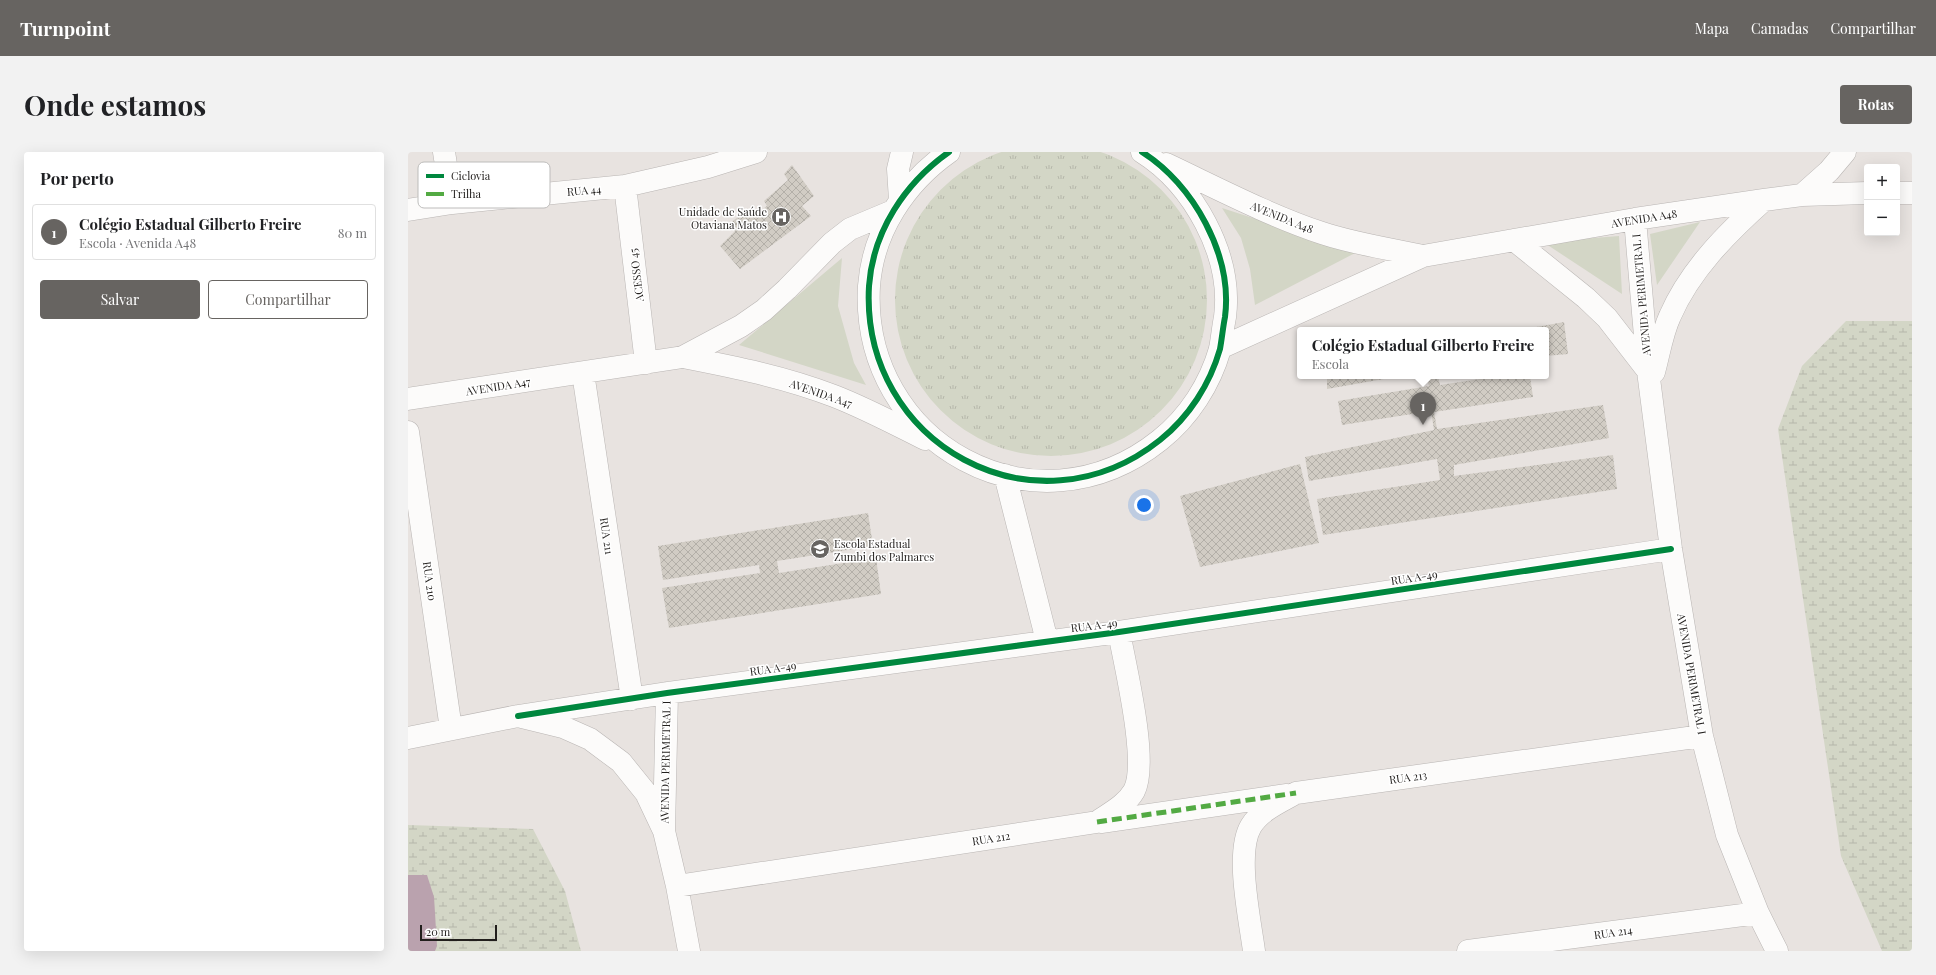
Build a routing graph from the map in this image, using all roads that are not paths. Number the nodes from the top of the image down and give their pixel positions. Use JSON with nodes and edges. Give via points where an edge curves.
{"nodes":[{"id":1,"x":444,"y":152,"type":"edge"},
{"id":2,"x":756,"y":152,"type":"edge"},
{"id":3,"x":902,"y":152,"type":"edge"},
{"id":4,"x":949,"y":152,"type":"edge"},
{"id":5,"x":1845,"y":152,"type":"edge"},
{"id":6,"x":1145,"y":154,"type":"edge"},
{"id":7,"x":446,"y":162,"type":"edge"},
{"id":8,"x":625,"y":186,"type":"junction"},
{"id":9,"x":550,"y":193,"type":"edge"},
{"id":10,"x":1864,"y":193,"type":"edge"},
{"id":11,"x":1900,"y":193,"type":"edge"},
{"id":12,"x":1912,"y":193,"type":"edge"},
{"id":13,"x":1802,"y":195,"type":"junction"},
{"id":14,"x":1764,"y":200,"type":"junction"},
{"id":15,"x":896,"y":205,"type":"junction"},
{"id":16,"x":421,"y":208,"type":"edge"},
{"id":17,"x":408,"y":210,"type":"edge"},
{"id":18,"x":1635,"y":219,"type":"junction"},
{"id":19,"x":1514,"y":240,"type":"junction"},
{"id":20,"x":1423,"y":256,"type":"junction"},
{"id":21,"x":1220,"y":348,"type":"junction"},
{"id":22,"x":683,"y":357,"type":"junction"},
{"id":23,"x":646,"y":363,"type":"junction"},
{"id":24,"x":582,"y":373,"type":"junction"},
{"id":25,"x":1649,"y":379,"type":"junction"},
{"id":26,"x":408,"y":399,"type":"edge"},
{"id":27,"x":408,"y":432,"type":"edge"},
{"id":28,"x":951,"y":452,"type":"junction"},
{"id":29,"x":1005,"y":475,"type":"junction"},
{"id":30,"x":1671,"y":549,"type":"junction"},
{"id":31,"x":1119,"y":632,"type":"junction"},
{"id":32,"x":1047,"y":641,"type":"junction"},
{"id":33,"x":667,"y":693,"type":"junction"},
{"id":34,"x":632,"y":698,"type":"junction"},
{"id":35,"x":518,"y":716,"type":"junction"},
{"id":36,"x":451,"y":729,"type":"junction"},
{"id":37,"x":1702,"y":736,"type":"junction"},
{"id":38,"x":408,"y":738,"type":"edge"},
{"id":39,"x":1296,"y":793,"type":"junction"},
{"id":40,"x":1097,"y":822,"type":"junction"},
{"id":41,"x":664,"y":832,"type":"junction"},
{"id":42,"x":677,"y":886,"type":"junction"},
{"id":43,"x":1758,"y":912,"type":"junction"},
{"id":44,"x":689,"y":951,"type":"edge"},
{"id":45,"x":1254,"y":951,"type":"edge"},
{"id":46,"x":1468,"y":951,"type":"edge"},
{"id":47,"x":1777,"y":951,"type":"edge"}],
"edges":[{"from":1,"to":7,"type":"street"},
{"from":2,"to":8,"type":"street","name":"RUA 44","via":[[708,167]]},
{"from":3,"to":15,"type":"street","via":[[898,169]]},
{"from":4,"to":15,"type":"street","via":[[922,174]]},
{"from":5,"to":13,"type":"street","via":[[1830,171]]},
{"from":6,"to":20,"type":"street","name":"AVENIDA A48","via":[[1295,223],[1354,242]]},
{"from":6,"to":21,"type":"street","via":[[1176,180],[1198,209],[1214,241],[1224,291],[1225,312]]},
{"from":8,"to":9,"type":"street","name":"RUA 44"},
{"from":8,"to":23,"type":"street","name":"ACESSO 45"},
{"from":10,"to":13,"type":"street","name":"AVENIDA A48"},
{"from":11,"to":12,"type":"street"},
{"from":13,"to":14,"type":"street","name":"AVENIDA A48"},
{"from":14,"to":18,"type":"street","name":"AVENIDA A48"},
{"from":14,"to":25,"type":"street","name":"AVENIDA PERIMETRAL I","via":[[1733,228],[1683,290],[1665,329]]},
{"from":15,"to":22,"type":"street","name":"AVENIDA A47","via":[[850,229],[832,243],[764,310],[741,326]]},
{"from":15,"to":28,"type":"street","via":[[878,242],[870,275],[868,309],[873,343],[884,375],[901,405],[924,431]]},
{"from":16,"to":17,"type":"street","name":"RUA 44"},
{"from":18,"to":19,"type":"street","name":"AVENIDA A48"},
{"from":18,"to":25,"type":"street","name":"AVENIDA PERIMETRAL I"},
{"from":19,"to":20,"type":"street","name":"AVENIDA A48"},
{"from":19,"to":25,"type":"street","name":"AVENIDA PERIMETRAL I","via":[[1607,318]]},
{"from":20,"to":21,"type":"street","name":"AVENIDA A48"},
{"from":21,"to":29,"type":"street","via":[[1212,372],[1186,415],[1169,433],[1128,462],[1080,478],[1030,480]]},
{"from":22,"to":23,"type":"street","name":"AVENIDA A47"},
{"from":22,"to":28,"type":"street","name":"AVENIDA A47","via":[[754,372],[833,395],[873,412]]},
{"from":23,"to":24,"type":"street","name":"AVENIDA A47"},
{"from":24,"to":26,"type":"street","name":"AVENIDA A47"},
{"from":24,"to":34,"type":"street","name":"RUA 211"},
{"from":25,"to":30,"type":"street","name":"AVENIDA PERIMETRAL I"},
{"from":27,"to":36,"type":"street","name":"RUA 210"},
{"from":28,"to":29,"type":"street","via":[[977,466]]},
{"from":29,"to":32,"type":"street"},
{"from":30,"to":31,"type":"street","name":"RUA A-49"},
{"from":30,"to":37,"type":"street","name":"AVENIDA PERIMETRAL I"},
{"from":31,"to":32,"type":"street","name":"RUA A-49"},
{"from":31,"to":40,"type":"street","name":"RUA 212","via":[[1140,768],[1136,786],[1126,801]]},
{"from":32,"to":33,"type":"street","name":"RUA A-49"},
{"from":33,"to":34,"type":"street","name":"RUA A-49"},
{"from":33,"to":41,"type":"street","name":"AVENIDA PERIMETRAL I"},
{"from":34,"to":35,"type":"street","name":"RUA A-49"},
{"from":35,"to":36,"type":"street","name":"AVENIDA PERIMETRAL I"},
{"from":35,"to":41,"type":"street","name":"AVENIDA PERIMETRAL I","via":[[563,728],[590,739],[611,753],[640,783]]},
{"from":36,"to":38,"type":"street","name":"AVENIDA PERIMETRAL I"},
{"from":37,"to":39,"type":"street","name":"RUA 213"},
{"from":37,"to":43,"type":"street","name":"AVENIDA PERIMETRAL I","via":[[1727,835]]},
{"from":39,"to":40,"type":"street"},
{"from":39,"to":45,"type":"street","name":"RUA 213","via":[[1262,814],[1251,826],[1246,840],[1243,854],[1244,874]]},
{"from":40,"to":42,"type":"street","name":"RUA 212"},
{"from":41,"to":42,"type":"street","name":"AVENIDA PERIMETRAL I"},
{"from":42,"to":44,"type":"street","name":"AVENIDA PERIMETRAL I"},
{"from":43,"to":46,"type":"street","name":"RUA 214"},
{"from":43,"to":47,"type":"street","name":"AVENIDA PERIMETRAL I"}]}
